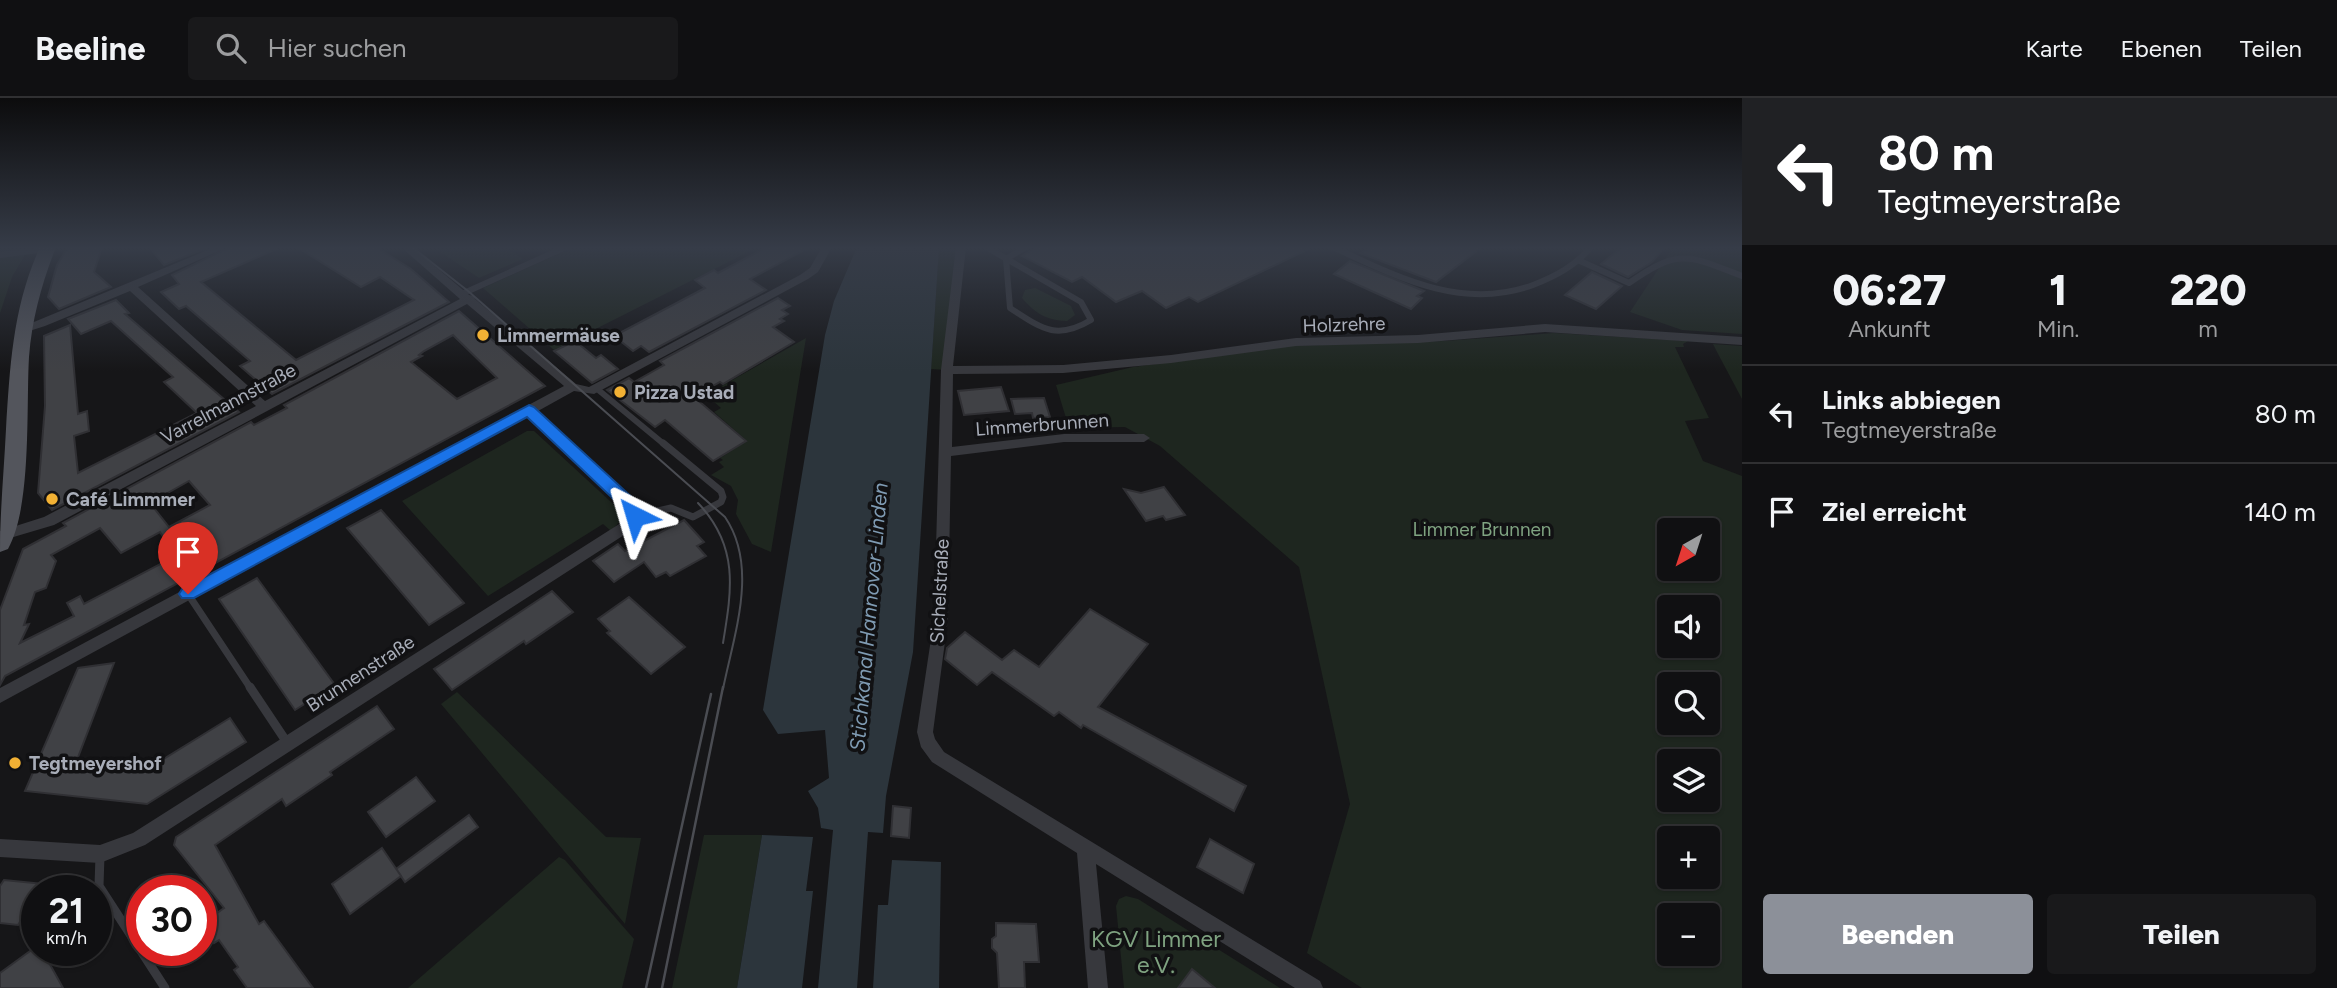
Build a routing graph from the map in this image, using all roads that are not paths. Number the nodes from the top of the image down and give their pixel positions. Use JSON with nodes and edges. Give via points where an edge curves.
{"nodes":[{"id":1,"x":31,"y":289,"type":"edge"},
{"id":2,"x":125,"y":289,"type":"edge"},
{"id":3,"x":134,"y":289,"type":"edge"},
{"id":4,"x":459,"y":289,"type":"edge"},
{"id":5,"x":480,"y":289,"type":"edge"},
{"id":6,"x":782,"y":289,"type":"edge"},
{"id":7,"x":956,"y":289,"type":"edge"},
{"id":8,"x":1008,"y":289,"type":"edge"},
{"id":9,"x":1058,"y":289,"type":"edge"},
{"id":10,"x":1428,"y":289,"type":"edge"},
{"id":11,"x":1527,"y":289,"type":"edge"},
{"id":12,"x":467,"y":295,"type":"junction"},
{"id":13,"x":23,"y":329,"type":"junction"},
{"id":14,"x":1742,"y":341,"type":"edge"},
{"id":15,"x":947,"y":370,"type":"junction"},
{"id":16,"x":596,"y":388,"type":"junction"},
{"id":17,"x":577,"y":389,"type":"junction"},
{"id":18,"x":263,"y":406,"type":"junction"},
{"id":19,"x":529,"y":410,"type":"junction"},
{"id":20,"x":1144,"y":438,"type":"dead end"},
{"id":21,"x":944,"y":452,"type":"junction"},
{"id":22,"x":635,"y":516,"type":"junction"},
{"id":23,"x":2,"y":531,"type":"edge"},
{"id":24,"x":188,"y":594,"type":"junction"},
{"id":25,"x":0,"y":696,"type":"edge"},
{"id":26,"x":288,"y":744,"type":"junction"},
{"id":27,"x":0,"y":848,"type":"edge"},
{"id":28,"x":1086,"y":849,"type":"junction"},
{"id":29,"x":100,"y":854,"type":"junction"},
{"id":30,"x":166,"y":988,"type":"edge"},
{"id":31,"x":1098,"y":988,"type":"edge"},
{"id":32,"x":1313,"y":988,"type":"edge"}],
"edges":[{"from":1,"to":13,"type":"main road"},
{"from":2,"to":13,"type":"street"},
{"from":3,"to":18,"type":"street"},
{"from":4,"to":12,"type":"street"},
{"from":5,"to":12,"type":"lane"},
{"from":6,"to":16,"type":"street"},
{"from":7,"to":15,"type":"street","name":"Sichelstraße"},
{"from":8,"to":9,"type":"lane","via":[[1010,308],[1048,333],[1074,332],[1091,320],[1081,302]]},
{"from":10,"to":11,"type":"lane","via":[[1455,296],[1486,297]]},
{"from":12,"to":17,"type":"street"},
{"from":12,"to":18,"type":"street","name":"Varrelmannstraße"},
{"from":13,"to":23,"type":"main road","via":[[13,487]]},
{"from":14,"to":15,"type":"street","name":"Holzrehre","via":[[1545,328],[1418,339],[1296,342],[1063,369]]},
{"from":15,"to":21,"type":"street","name":"Sichelstraße"},
{"from":16,"to":17,"type":"street"},
{"from":16,"to":22,"type":"lane","via":[[723,497],[693,517],[670,506]]},
{"from":17,"to":19,"type":"street"},
{"from":18,"to":23,"type":"street","name":"Varrelmannstraße","via":[[48,521]]},
{"from":19,"to":22,"type":"street","via":[[630,505]]},
{"from":19,"to":24,"type":"street"},
{"from":20,"to":21,"type":"street","name":"Limmerbrunnen","via":[[1064,438]]},
{"from":21,"to":28,"type":"street","name":"Sichelstraße","via":[[941,619],[927,742],[938,757]]},
{"from":22,"to":26,"type":"street","name":"Brunnenstraße","via":[[626,528]]},
{"from":24,"to":25,"type":"street"},
{"from":24,"to":26,"type":"lane"},
{"from":26,"to":29,"type":"street","name":"Brunnenstraße","via":[[139,839]]},
{"from":27,"to":29,"type":"street","name":"Brunnenstraße"},
{"from":28,"to":31,"type":"street"},
{"from":28,"to":32,"type":"street","name":"Sichelstraße"},
{"from":29,"to":30,"type":"lane","via":[[99,886]]}]}
